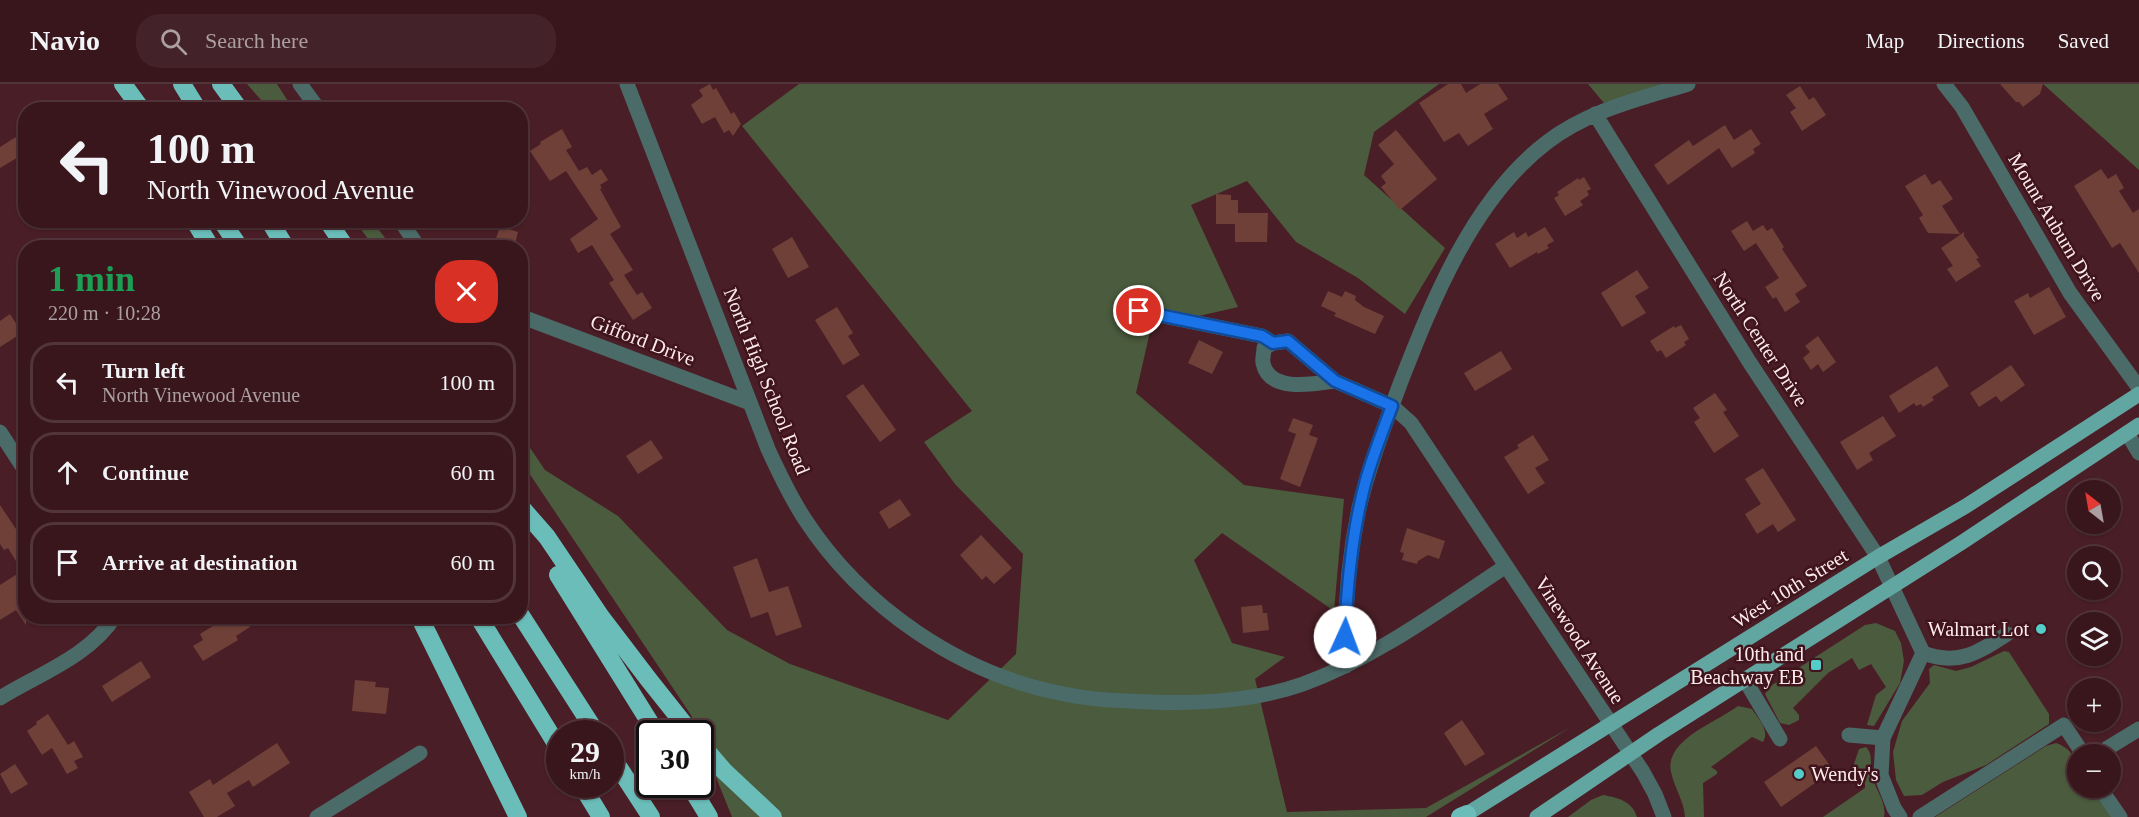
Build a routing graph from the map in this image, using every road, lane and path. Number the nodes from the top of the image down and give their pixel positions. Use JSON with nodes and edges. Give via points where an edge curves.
{"nodes":[{"id":1,"x":123,"y":84,"type":"edge"},
{"id":2,"x":182,"y":84,"type":"edge"},
{"id":3,"x":221,"y":84,"type":"edge"},
{"id":4,"x":300,"y":84,"type":"edge"},
{"id":5,"x":627,"y":84,"type":"edge"},
{"id":6,"x":1688,"y":84,"type":"edge"},
{"id":7,"x":1944,"y":84,"type":"edge"},
{"id":8,"x":136,"y":102,"type":"edge"},
{"id":9,"x":193,"y":102,"type":"edge"},
{"id":10,"x":234,"y":102,"type":"edge"},
{"id":11,"x":313,"y":102,"type":"edge"},
{"id":12,"x":1595,"y":114,"type":"junction"},
{"id":13,"x":1139,"y":311,"type":"dead end"},
{"id":14,"x":528,"y":319,"type":"edge"},
{"id":15,"x":1273,"y":343,"type":"junction"},
{"id":16,"x":1335,"y":381,"type":"junction"},
{"id":17,"x":2139,"y":388,"type":"edge"},
{"id":18,"x":2139,"y":394,"type":"edge"},
{"id":19,"x":750,"y":403,"type":"junction"},
{"id":20,"x":1392,"y":406,"type":"junction"},
{"id":21,"x":2133,"y":429,"type":"edge"},
{"id":22,"x":0,"y":432,"type":"edge"},
{"id":23,"x":2139,"y":453,"type":"edge"},
{"id":24,"x":18,"y":460,"type":"edge"},
{"id":25,"x":528,"y":516,"type":"edge"},
{"id":26,"x":528,"y":520,"type":"edge"},
{"id":27,"x":1878,"y":557,"type":"junction"},
{"id":28,"x":1506,"y":566,"type":"junction"},
{"id":29,"x":1891,"y":587,"type":"junction"},
{"id":30,"x":109,"y":624,"type":"edge"},
{"id":31,"x":423,"y":624,"type":"edge"},
{"id":32,"x":483,"y":624,"type":"edge"},
{"id":33,"x":526,"y":624,"type":"edge"},
{"id":34,"x":2007,"y":634,"type":"dead end"},
{"id":35,"x":1923,"y":653,"type":"junction"},
{"id":36,"x":1346,"y":666,"type":"junction"},
{"id":37,"x":1745,"y":680,"type":"junction"},
{"id":38,"x":0,"y":698,"type":"edge"},
{"id":39,"x":588,"y":720,"type":"edge"},
{"id":40,"x":648,"y":720,"type":"edge"},
{"id":41,"x":681,"y":720,"type":"edge"},
{"id":42,"x":546,"y":727,"type":"edge"},
{"id":43,"x":2139,"y":729,"type":"edge"},
{"id":44,"x":1614,"y":730,"type":"junction"},
{"id":45,"x":1849,"y":735,"type":"dead end"},
{"id":46,"x":1883,"y":738,"type":"junction"},
{"id":47,"x":1780,"y":739,"type":"dead end"},
{"id":48,"x":2076,"y":744,"type":"edge"},
{"id":49,"x":2114,"y":744,"type":"edge"},
{"id":50,"x":420,"y":753,"type":"dead end"},
{"id":51,"x":1630,"y":754,"type":"junction"},
{"id":52,"x":714,"y":760,"type":"edge"},
{"id":53,"x":624,"y":776,"type":"edge"},
{"id":54,"x":589,"y":798,"type":"edge"},
{"id":55,"x":697,"y":798,"type":"edge"},
{"id":56,"x":2107,"y":798,"type":"edge"},
{"id":57,"x":1463,"y":816,"type":"edge"},
{"id":58,"x":317,"y":817,"type":"edge"},
{"id":59,"x":518,"y":817,"type":"edge"},
{"id":60,"x":601,"y":817,"type":"edge"},
{"id":61,"x":651,"y":817,"type":"edge"},
{"id":62,"x":709,"y":817,"type":"edge"},
{"id":63,"x":773,"y":817,"type":"edge"},
{"id":64,"x":1537,"y":817,"type":"edge"},
{"id":65,"x":1664,"y":817,"type":"edge"},
{"id":66,"x":1900,"y":817,"type":"edge"},
{"id":67,"x":1920,"y":817,"type":"edge"},
{"id":68,"x":2120,"y":817,"type":"edge"}],
"edges":[{"from":1,"to":8,"type":"highway"},
{"from":2,"to":9,"type":"highway"},
{"from":3,"to":10,"type":"highway"},
{"from":4,"to":11,"type":"street"},
{"from":5,"to":19,"type":"street","name":"North High School Road"},
{"from":6,"to":12,"type":"street"},
{"from":7,"to":17,"type":"street","name":"Mount Auburn Drive","via":[[1962,107],[2070,293]]},
{"from":12,"to":20,"type":"street","via":[[1548,141],[1515,170],[1492,198],[1422,328]]},
{"from":12,"to":27,"type":"street","name":"North Center Drive","via":[[1750,363]]},
{"from":13,"to":15,"type":"street","via":[[1262,336]]},
{"from":14,"to":19,"type":"street","name":"Gifford Drive"},
{"from":15,"to":16,"type":"street","via":[[1288,341]]},
{"from":15,"to":16,"type":"street","via":[[1264,348],[1263,363],[1281,383]]},
{"from":16,"to":20,"type":"street"},
{"from":18,"to":27,"type":"main road","name":"West 10th Street","via":[[1975,500]]},
{"from":19,"to":36,"type":"street","name":"North High School Road","via":[[782,480],[829,552],[896,617],[975,665],[1064,694],[1106,701],[1180,703],[1260,696],[1301,685]]},
{"from":20,"to":28,"type":"street","name":"Vinewood Avenue","via":[[1411,423]]},
{"from":20,"to":36,"type":"street","via":[[1369,469],[1356,524],[1347,601]]},
{"from":21,"to":23,"type":"street"},
{"from":21,"to":29,"type":"main road"},
{"from":22,"to":24,"type":"street"},
{"from":25,"to":41,"type":"highway"},
{"from":26,"to":40,"type":"highway"},
{"from":27,"to":29,"type":"street","name":"North Center Drive"},
{"from":27,"to":44,"type":"main road","name":"West 10th Street"},
{"from":28,"to":36,"type":"street","name":"North High School Road"},
{"from":28,"to":44,"type":"street","name":"Vinewood Avenue"},
{"from":29,"to":35,"type":"street","name":"North Center Drive"},
{"from":29,"to":37,"type":"main road"},
{"from":30,"to":38,"type":"street","via":[[80,651]]},
{"from":31,"to":59,"type":"highway"},
{"from":32,"to":42,"type":"highway"},
{"from":33,"to":39,"type":"highway"},
{"from":34,"to":35,"type":"street","via":[[1979,652],[1953,660]]},
{"from":35,"to":46,"type":"street"},
{"from":37,"to":47,"type":"street"},
{"from":37,"to":51,"type":"main road"},
{"from":43,"to":49,"type":"street"},
{"from":44,"to":51,"type":"street","name":"Vinewood Avenue"},
{"from":44,"to":57,"type":"main road","name":"West 10th Street"},
{"from":45,"to":46,"type":"street"},
{"from":46,"to":66,"type":"street","via":[[1881,775]]},
{"from":48,"to":67,"type":"street","via":[[2064,725]]},
{"from":50,"to":58,"type":"street"},
{"from":51,"to":64,"type":"main road"},
{"from":51,"to":65,"type":"street","name":"Vinewood Avenue","via":[[1655,794]]},
{"from":52,"to":63,"type":"highway"},
{"from":53,"to":61,"type":"highway"},
{"from":54,"to":60,"type":"highway"},
{"from":55,"to":62,"type":"highway"},
{"from":56,"to":68,"type":"street"}]}
